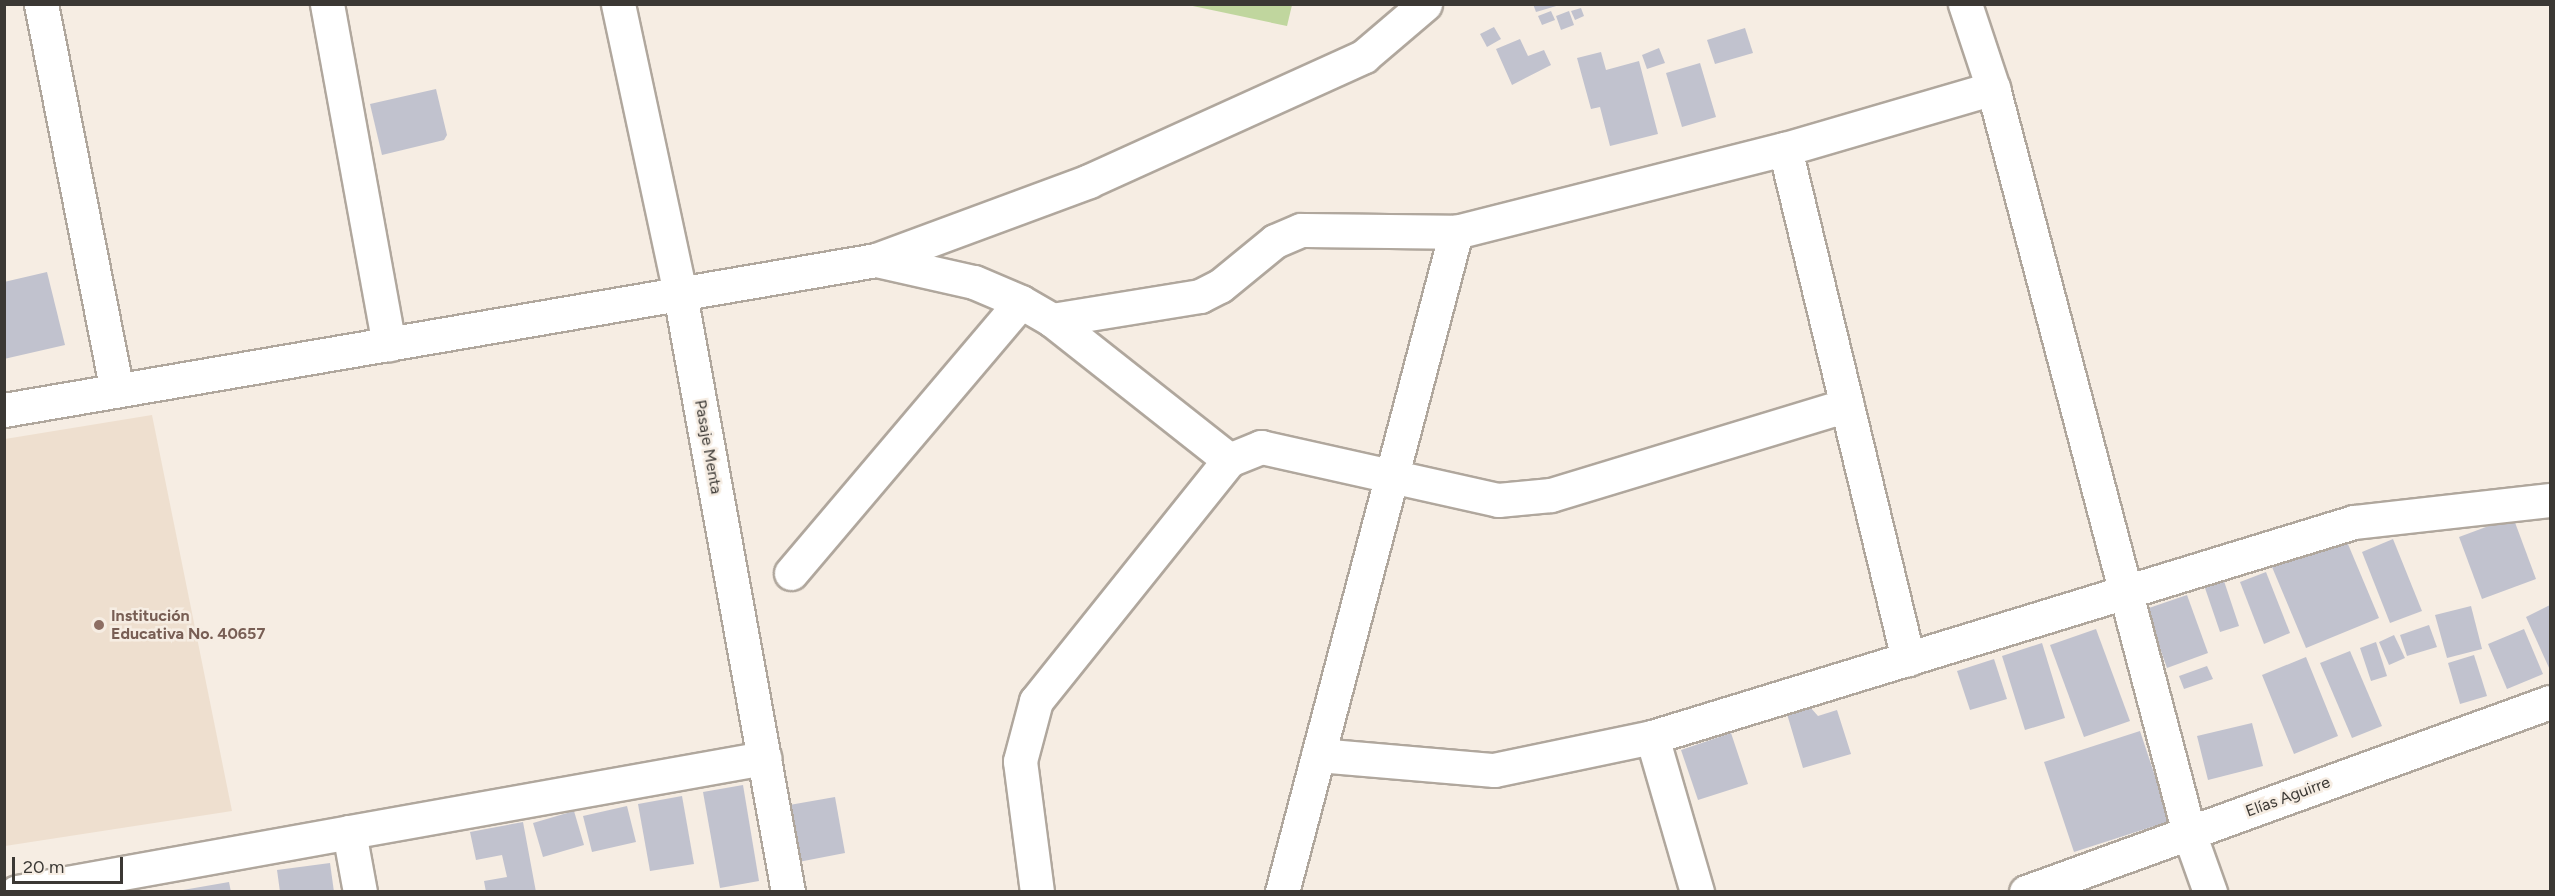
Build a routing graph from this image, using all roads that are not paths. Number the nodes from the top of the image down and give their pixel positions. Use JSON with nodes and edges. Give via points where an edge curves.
{"nodes":[{"id":1,"x":41,"y":4,"type":"edge"},
{"id":2,"x":327,"y":4,"type":"edge"},
{"id":3,"x":618,"y":4,"type":"edge"},
{"id":4,"x":1425,"y":4,"type":"edge"},
{"id":5,"x":1965,"y":4,"type":"edge"},
{"id":6,"x":1993,"y":88,"type":"junction"},
{"id":7,"x":1785,"y":148,"type":"junction"},
{"id":8,"x":1456,"y":232,"type":"junction"},
{"id":9,"x":876,"y":260,"type":"junction"},
{"id":10,"x":680,"y":294,"type":"junction"},
{"id":11,"x":1021,"y":302,"type":"junction"},
{"id":12,"x":1052,"y":320,"type":"junction"},
{"id":13,"x":389,"y":344,"type":"junction"},
{"id":14,"x":117,"y":391,"type":"junction"},
{"id":15,"x":1847,"y":405,"type":"junction"},
{"id":16,"x":4,"y":410,"type":"edge"},
{"id":17,"x":1229,"y":460,"type":"junction"},
{"id":18,"x":1391,"y":476,"type":"junction"},
{"id":19,"x":2550,"y":500,"type":"edge"},
{"id":20,"x":790,"y":573,"type":"dead end"},
{"id":21,"x":2127,"y":592,"type":"junction"},
{"id":22,"x":1908,"y":659,"type":"junction"},
{"id":23,"x":2550,"y":702,"type":"edge"},
{"id":24,"x":1652,"y":737,"type":"junction"},
{"id":25,"x":1318,"y":755,"type":"junction"},
{"id":26,"x":764,"y":758,"type":"junction"},
{"id":27,"x":349,"y":832,"type":"junction"},
{"id":28,"x":2189,"y":833,"type":"junction"},
{"id":29,"x":17,"y":891,"type":"edge"},
{"id":30,"x":360,"y":891,"type":"edge"},
{"id":31,"x":788,"y":891,"type":"edge"},
{"id":32,"x":1037,"y":891,"type":"edge"},
{"id":33,"x":1282,"y":891,"type":"edge"},
{"id":34,"x":1697,"y":891,"type":"edge"},
{"id":35,"x":2026,"y":891,"type":"edge"},
{"id":36,"x":2210,"y":891,"type":"edge"}],
"edges":[{"from":1,"to":14,"type":"street"},
{"from":2,"to":13,"type":"street"},
{"from":3,"to":10,"type":"street","name":"Pasaje Menta"},
{"from":4,"to":9,"type":"street","via":[[1364,56],[1089,181]]},
{"from":5,"to":6,"type":"street"},
{"from":6,"to":7,"type":"street"},
{"from":6,"to":21,"type":"street"},
{"from":7,"to":8,"type":"street"},
{"from":7,"to":15,"type":"street"},
{"from":8,"to":12,"type":"street","via":[[1301,230],[1275,241],[1220,286],[1200,296]]},
{"from":8,"to":18,"type":"street"},
{"from":9,"to":10,"type":"street"},
{"from":9,"to":11,"type":"street","via":[[974,282]]},
{"from":10,"to":13,"type":"street"},
{"from":10,"to":26,"type":"street","name":"Pasaje Menta"},
{"from":11,"to":12,"type":"street"},
{"from":11,"to":20,"type":"street"},
{"from":12,"to":17,"type":"street"},
{"from":13,"to":14,"type":"street"},
{"from":14,"to":16,"type":"street"},
{"from":15,"to":18,"type":"street","via":[[1551,495],[1498,500]]},
{"from":15,"to":22,"type":"street"},
{"from":17,"to":18,"type":"street","via":[[1261,447]]},
{"from":17,"to":32,"type":"street","via":[[1036,701],[1020,760]]},
{"from":18,"to":25,"type":"street"},
{"from":19,"to":21,"type":"street","via":[[2354,522]]},
{"from":21,"to":22,"type":"street"},
{"from":21,"to":28,"type":"street"},
{"from":22,"to":24,"type":"street"},
{"from":23,"to":28,"type":"street","name":"Elías Aguirre"},
{"from":24,"to":25,"type":"street","via":[[1494,770]]},
{"from":24,"to":34,"type":"street"},
{"from":25,"to":33,"type":"street"},
{"from":26,"to":27,"type":"street"},
{"from":26,"to":31,"type":"street","name":"Pasaje Menta"},
{"from":27,"to":29,"type":"street"},
{"from":27,"to":30,"type":"street"},
{"from":28,"to":35,"type":"street","name":"Elías Aguirre"},
{"from":28,"to":36,"type":"street"}]}
